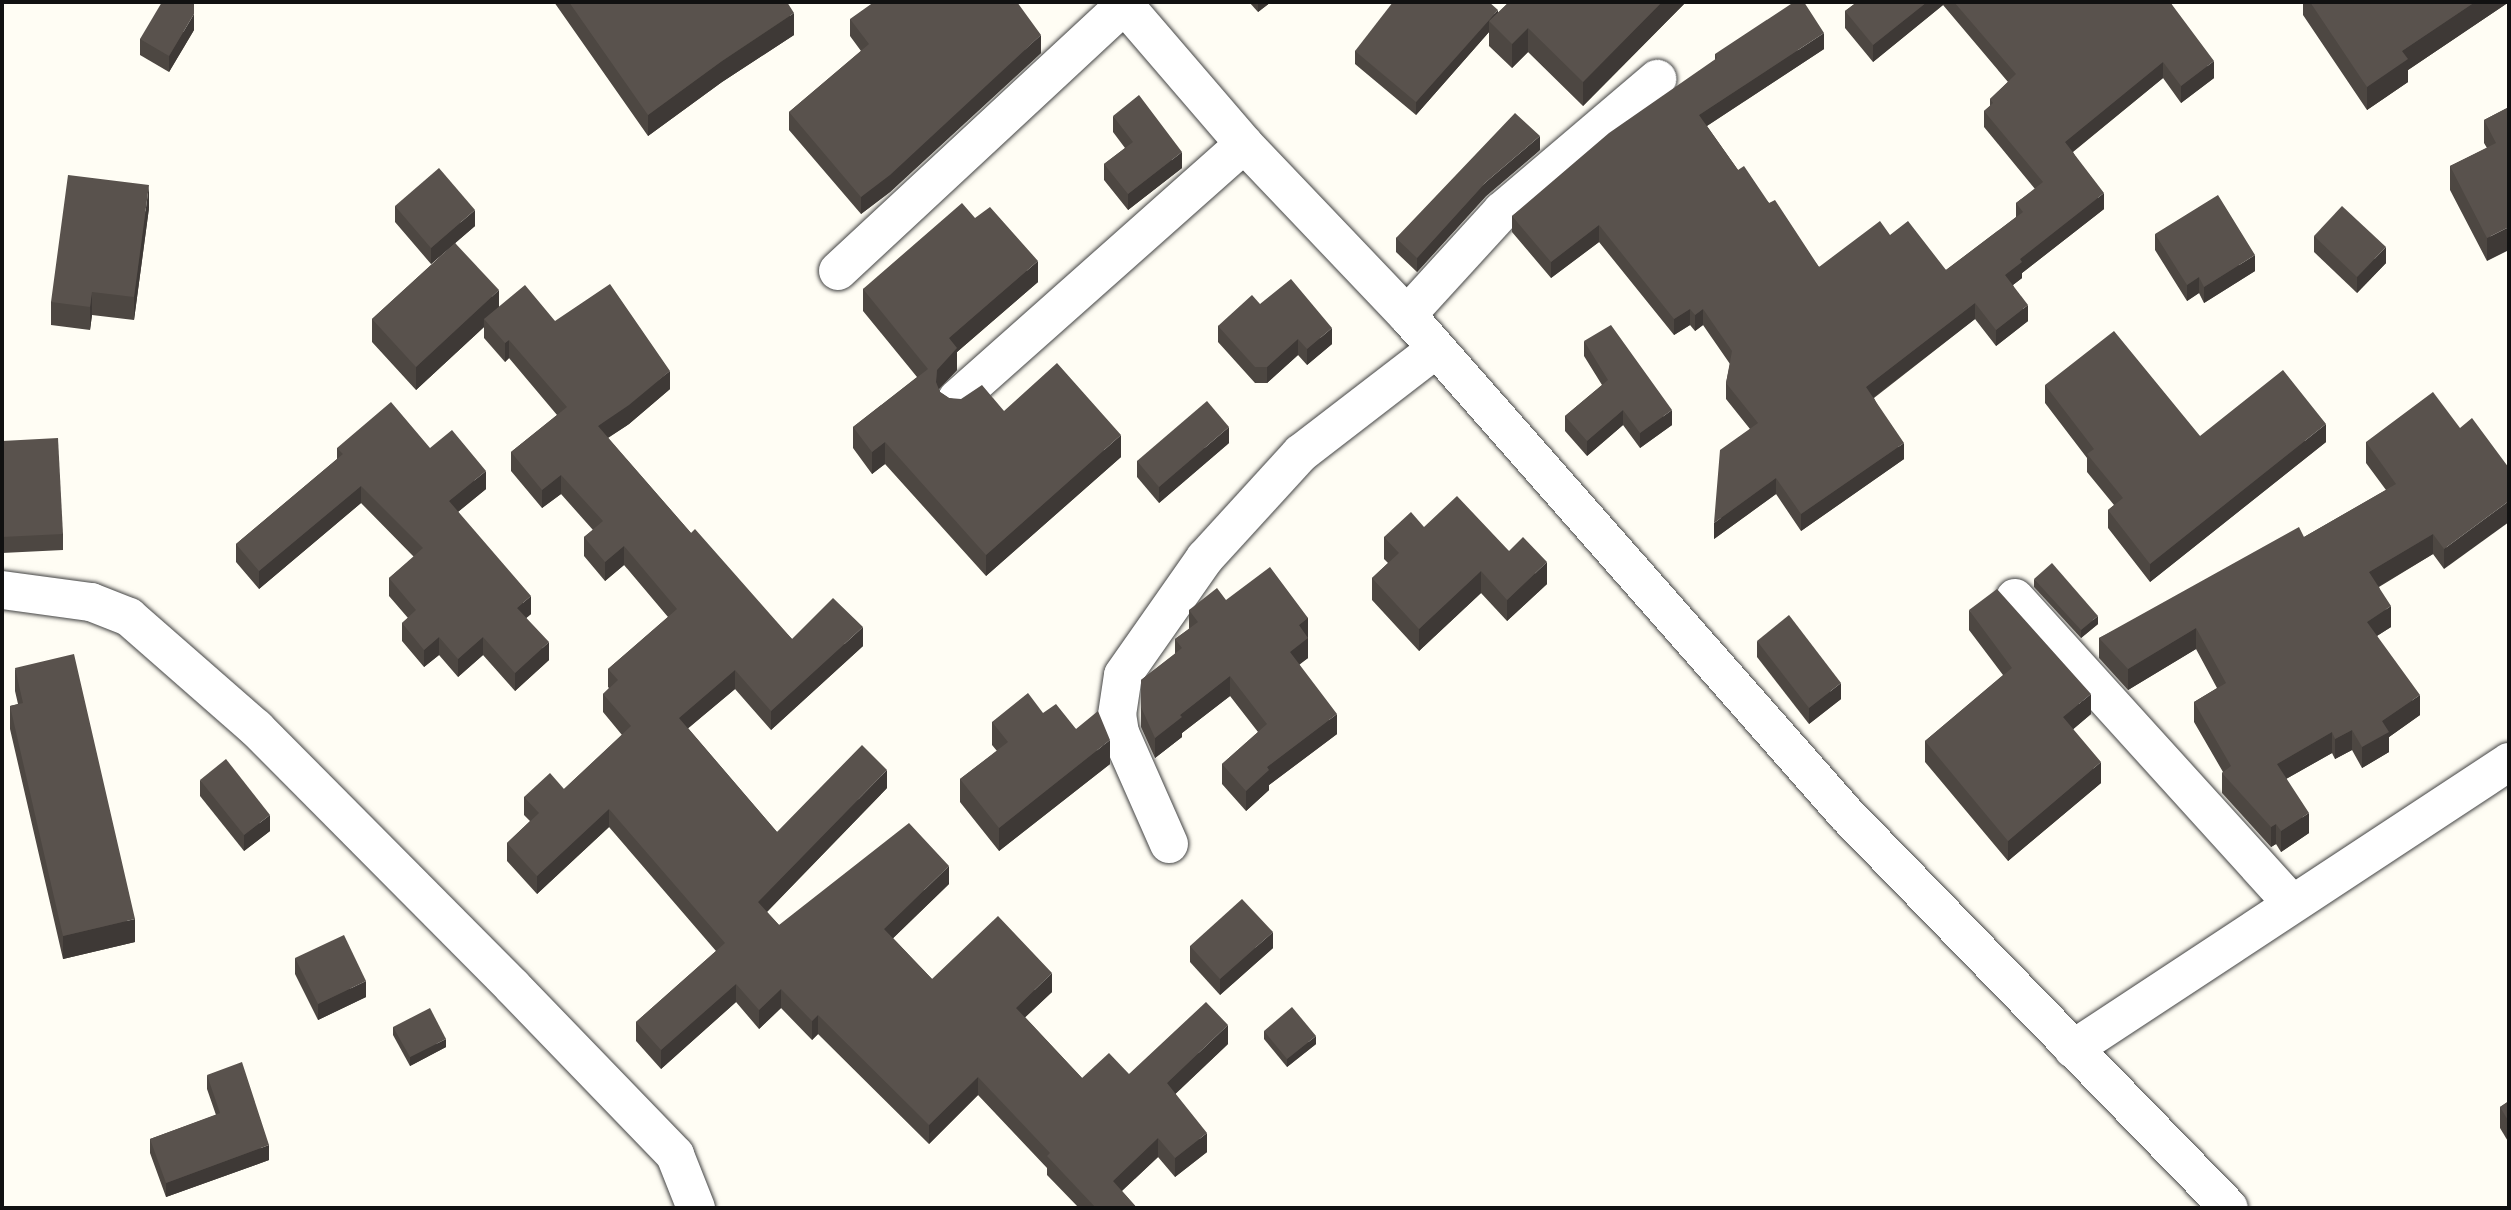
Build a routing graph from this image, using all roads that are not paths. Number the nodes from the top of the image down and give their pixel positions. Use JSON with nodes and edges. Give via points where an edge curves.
{"nodes":[{"id":1,"x":1123,"y":3,"type":"edge"},
{"id":2,"x":1657,"y":79,"type":"dead end"},
{"id":3,"x":1244,"y":144,"type":"junction"},
{"id":4,"x":838,"y":271,"type":"dead end"},
{"id":5,"x":1407,"y":314,"type":"junction"},
{"id":6,"x":1436,"y":349,"type":"junction"},
{"id":7,"x":957,"y":399,"type":"edge"},
{"id":8,"x":2,"y":590,"type":"edge"},
{"id":9,"x":2015,"y":598,"type":"dead end"},
{"id":10,"x":2509,"y":762,"type":"edge"},
{"id":11,"x":1169,"y":844,"type":"dead end"},
{"id":12,"x":2292,"y":903,"type":"junction"},
{"id":13,"x":2073,"y":1049,"type":"junction"},
{"id":14,"x":2221,"y":1206,"type":"edge"},
{"id":15,"x":696,"y":1208,"type":"edge"}],
"edges":[{"from":1,"to":3,"type":"street"},
{"from":1,"to":4,"type":"street"},
{"from":2,"to":5,"type":"street","via":[[1502,211]]},
{"from":3,"to":5,"type":"street"},
{"from":3,"to":7,"type":"street"},
{"from":5,"to":6,"type":"street"},
{"from":6,"to":11,"type":"street","via":[[1301,453],[1205,558],[1123,675],[1117,715],[1121,733]]},
{"from":6,"to":13,"type":"street","via":[[1846,814]]},
{"from":8,"to":15,"type":"street","via":[[91,603],[129,617],[256,728],[675,1155]]},
{"from":9,"to":12,"type":"street"},
{"from":10,"to":12,"type":"street"},
{"from":12,"to":13,"type":"street"},
{"from":13,"to":14,"type":"street"}]}
